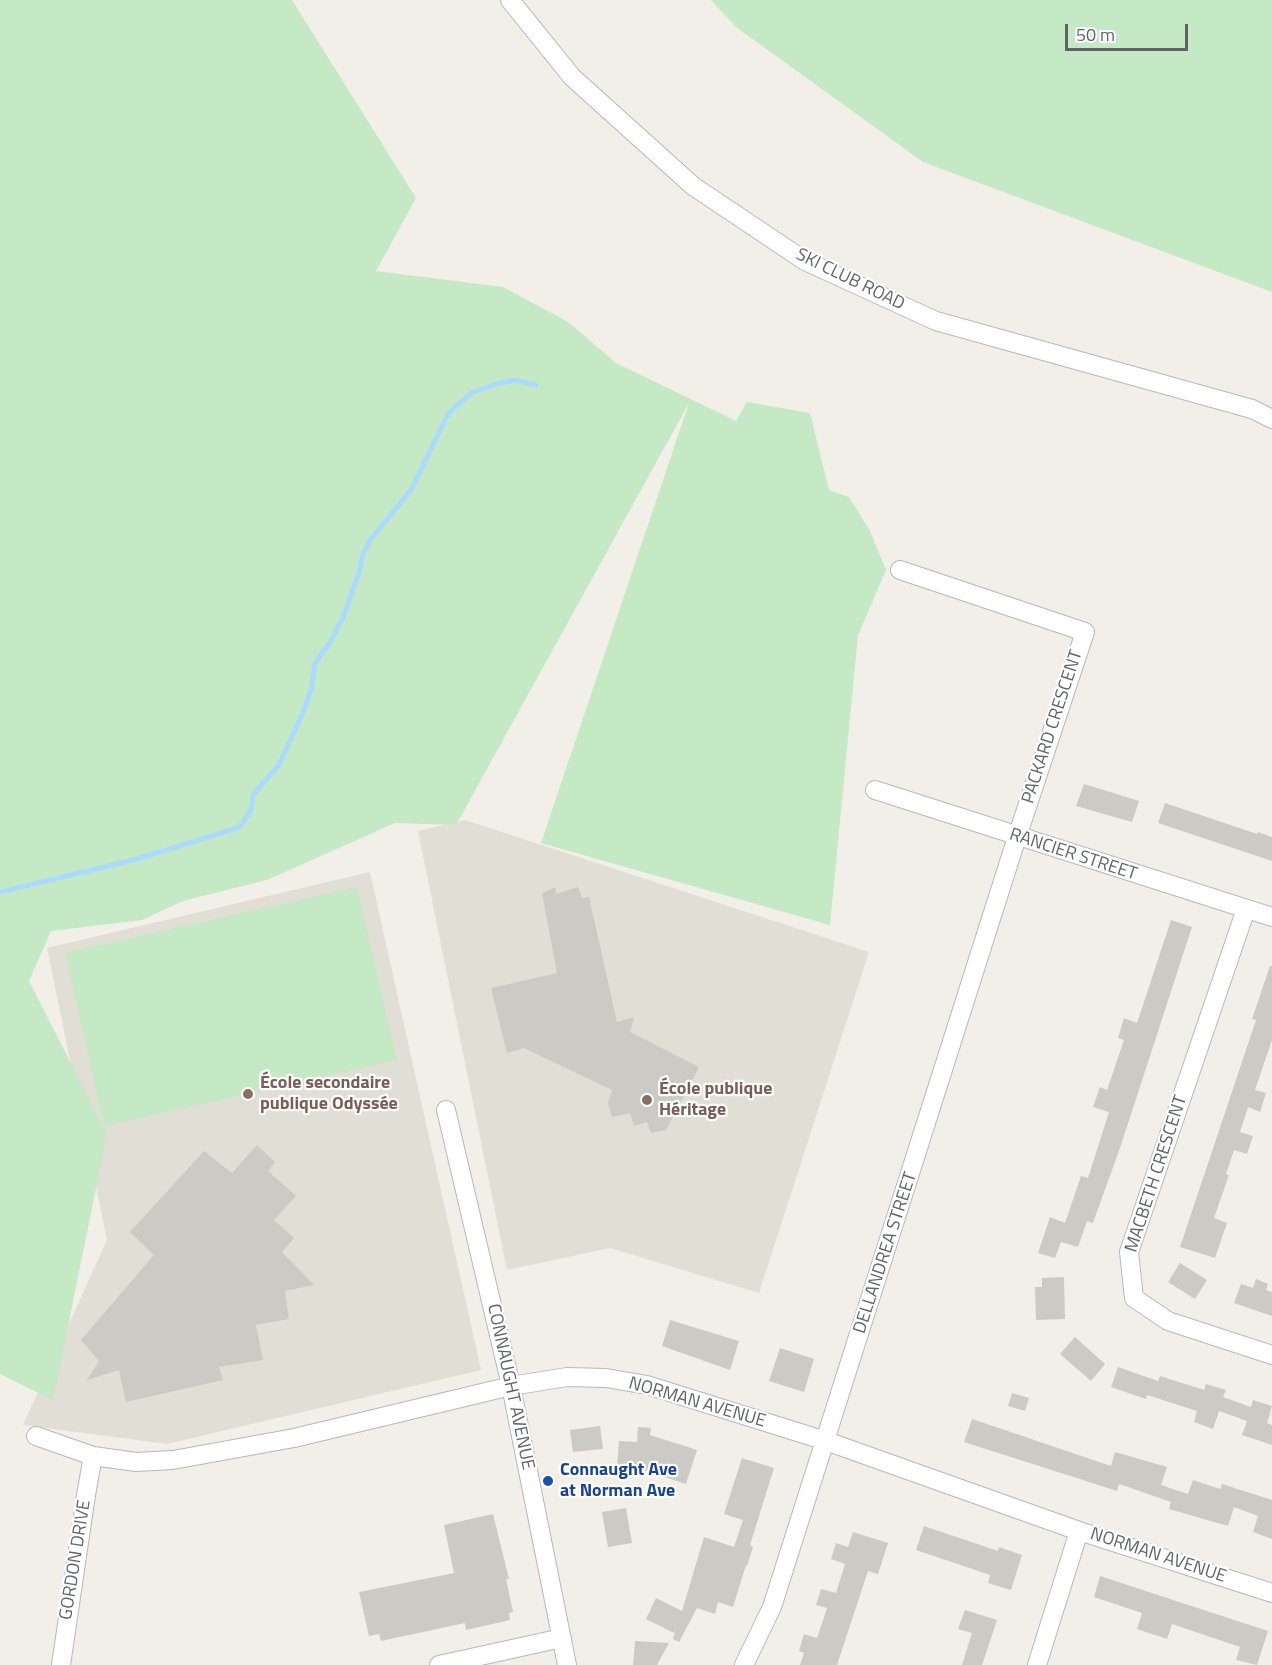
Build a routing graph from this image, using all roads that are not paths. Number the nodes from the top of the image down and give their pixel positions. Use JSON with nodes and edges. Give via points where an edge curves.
{"nodes":[{"id":1,"x":510,"y":0,"type":"edge"},
{"id":2,"x":1272,"y":419,"type":"edge"},
{"id":3,"x":900,"y":570,"type":"dead end"},
{"id":4,"x":875,"y":790,"type":"dead end"},
{"id":5,"x":1017,"y":837,"type":"junction"},
{"id":6,"x":1246,"y":909,"type":"junction"},
{"id":7,"x":1272,"y":917,"type":"edge"},
{"id":8,"x":446,"y":1110,"type":"dead end"},
{"id":9,"x":1272,"y":1355,"type":"edge"},
{"id":10,"x":511,"y":1386,"type":"junction"},
{"id":11,"x":36,"y":1436,"type":"dead end"},
{"id":12,"x":826,"y":1441,"type":"junction"},
{"id":13,"x":93,"y":1456,"type":"junction"},
{"id":14,"x":1079,"y":1531,"type":"junction"},
{"id":15,"x":1272,"y":1593,"type":"edge"},
{"id":16,"x":562,"y":1638,"type":"junction"},
{"id":17,"x":61,"y":1665,"type":"edge"},
{"id":18,"x":440,"y":1665,"type":"edge"},
{"id":19,"x":567,"y":1665,"type":"edge"},
{"id":20,"x":744,"y":1665,"type":"edge"},
{"id":21,"x":1037,"y":1665,"type":"edge"}],
"edges":[{"from":1,"to":2,"type":"street","name":"SKI CLUB ROAD","via":[[572,77],[693,186],[805,261],[936,321],[1252,409]]},
{"from":3,"to":5,"type":"street","name":"PACKARD CRESCENT","via":[[1085,632]]},
{"from":4,"to":5,"type":"street","name":"RANCIER STREET"},
{"from":5,"to":6,"type":"street","name":"RANCIER STREET"},
{"from":5,"to":12,"type":"street","name":"DELLANDREA STREET"},
{"from":6,"to":7,"type":"street","name":"RANCIER STREET"},
{"from":6,"to":9,"type":"street","name":"MACBETH CRESCENT","via":[[1129,1252],[1134,1298],[1168,1321]]},
{"from":8,"to":10,"type":"street","name":"CONNAUGHT AVENUE"},
{"from":10,"to":12,"type":"street","name":"NORMAN AVENUE","via":[[567,1377],[647,1385]]},
{"from":10,"to":13,"type":"street","name":"NORMAN AVENUE","via":[[294,1438],[173,1460],[136,1462]]},
{"from":10,"to":16,"type":"street","name":"CONNAUGHT AVENUE"},
{"from":11,"to":13,"type":"street","name":"NORMAN AVENUE"},
{"from":12,"to":14,"type":"street","name":"NORMAN AVENUE"},
{"from":12,"to":20,"type":"street","name":"DELLANDREA STREET","via":[[772,1607]]},
{"from":13,"to":17,"type":"street","name":"GORDON DRIVE"},
{"from":14,"to":15,"type":"street","name":"NORMAN AVENUE"},
{"from":14,"to":21,"type":"street"},
{"from":16,"to":18,"type":"street"},
{"from":16,"to":19,"type":"street","name":"CONNAUGHT AVENUE"}]}
